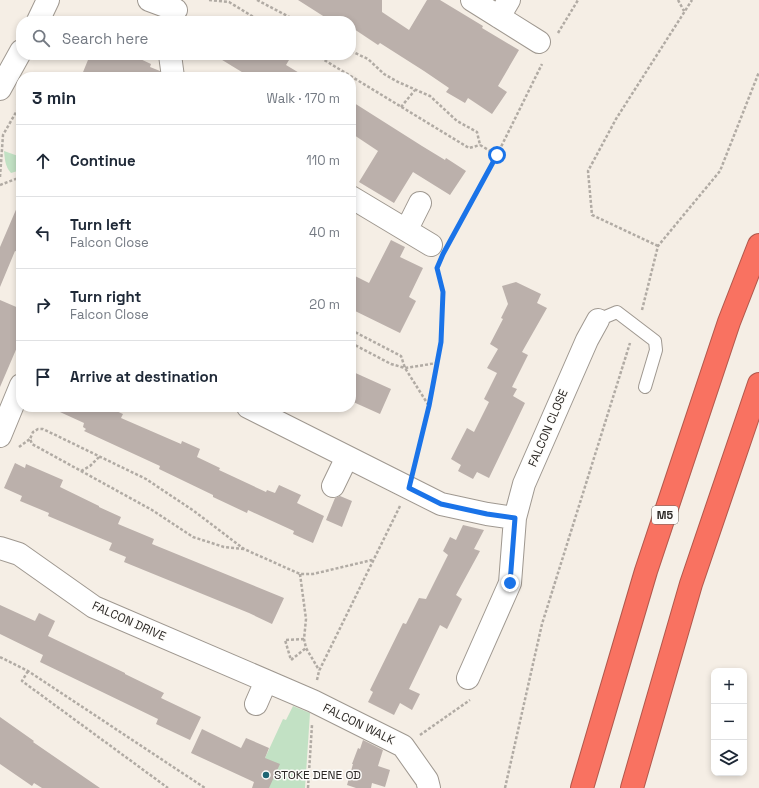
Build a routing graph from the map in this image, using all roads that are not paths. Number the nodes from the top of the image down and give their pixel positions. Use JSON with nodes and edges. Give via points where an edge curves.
{"nodes":[{"id":1,"x":48,"y":0,"type":"edge"},
{"id":2,"x":149,"y":0,"type":"edge"},
{"id":3,"x":472,"y":0,"type":"edge"},
{"id":4,"x":504,"y":8,"type":"edge"},
{"id":5,"x":177,"y":10,"type":"edge"},
{"id":6,"x":40,"y":16,"type":"edge"},
{"id":7,"x":546,"y":46,"type":"road end"},
{"id":8,"x":16,"y":59,"type":"edge"},
{"id":9,"x":171,"y":63,"type":"edge"},
{"id":10,"x":165,"y":72,"type":"edge"},
{"id":11,"x":3,"y":80,"type":"edge"},
{"id":12,"x":356,"y":200,"type":"edge"},
{"id":13,"x":420,"y":203,"type":"dead end"},
{"id":14,"x":407,"y":229,"type":"junction"},
{"id":15,"x":759,"y":245,"type":"edge"},
{"id":16,"x":440,"y":249,"type":"road end"},
{"id":17,"x":598,"y":320,"type":"joint"},
{"id":18,"x":759,"y":384,"type":"edge"},
{"id":19,"x":645,"y":388,"type":"dead end"},
{"id":20,"x":16,"y":397,"type":"edge"},
{"id":21,"x":258,"y":412,"type":"edge"},
{"id":22,"x":0,"y":436,"type":"edge"},
{"id":23,"x":347,"y":457,"type":"junction"},
{"id":24,"x":333,"y":486,"type":"dead end"},
{"id":25,"x":515,"y":518,"type":"junction"},
{"id":26,"x":0,"y":548,"type":"edge"},
{"id":27,"x":468,"y":678,"type":"road end"},
{"id":28,"x":266,"y":681,"type":"junction"},
{"id":29,"x":313,"y":701,"type":"joint"},
{"id":30,"x":256,"y":704,"type":"dead end"},
{"id":31,"x":429,"y":788,"type":"edge"},
{"id":32,"x":582,"y":788,"type":"edge"},
{"id":33,"x":632,"y":788,"type":"edge"}],
"edges":[{"from":1,"to":6,"type":"street"},
{"from":2,"to":5,"type":"street"},
{"from":3,"to":4,"type":"street"},
{"from":4,"to":7,"type":"street"},
{"from":8,"to":11,"type":"street"},
{"from":9,"to":10,"type":"lane"},
{"from":12,"to":14,"type":"street"},
{"from":13,"to":14,"type":"street"},
{"from":14,"to":16,"type":"street"},
{"from":15,"to":32,"type":"highway","number":"M5","via":[[729,322],[646,571]]},
{"from":17,"to":19,"type":"lane","via":[[617,312],[655,341],[656,350]]},
{"from":17,"to":25,"type":"street","name":"FALCON CLOSE","via":[[579,336],[524,484]]},
{"from":18,"to":33,"type":"highway","via":[[691,584]]},
{"from":20,"to":22,"type":"street"},
{"from":21,"to":23,"type":"street"},
{"from":23,"to":24,"type":"street"},
{"from":23,"to":25,"type":"street","via":[[441,504]]},
{"from":25,"to":27,"type":"street","name":"FALCON CLOSE","via":[[510,583]]},
{"from":26,"to":28,"type":"street","name":"FALCON DRIVE","via":[[20,554],[94,607]]},
{"from":28,"to":29,"type":"street","name":"FALCON DRIVE"},
{"from":28,"to":30,"type":"street"},
{"from":29,"to":31,"type":"street","name":"FALCON WALK","via":[[403,746],[427,780]]}]}
